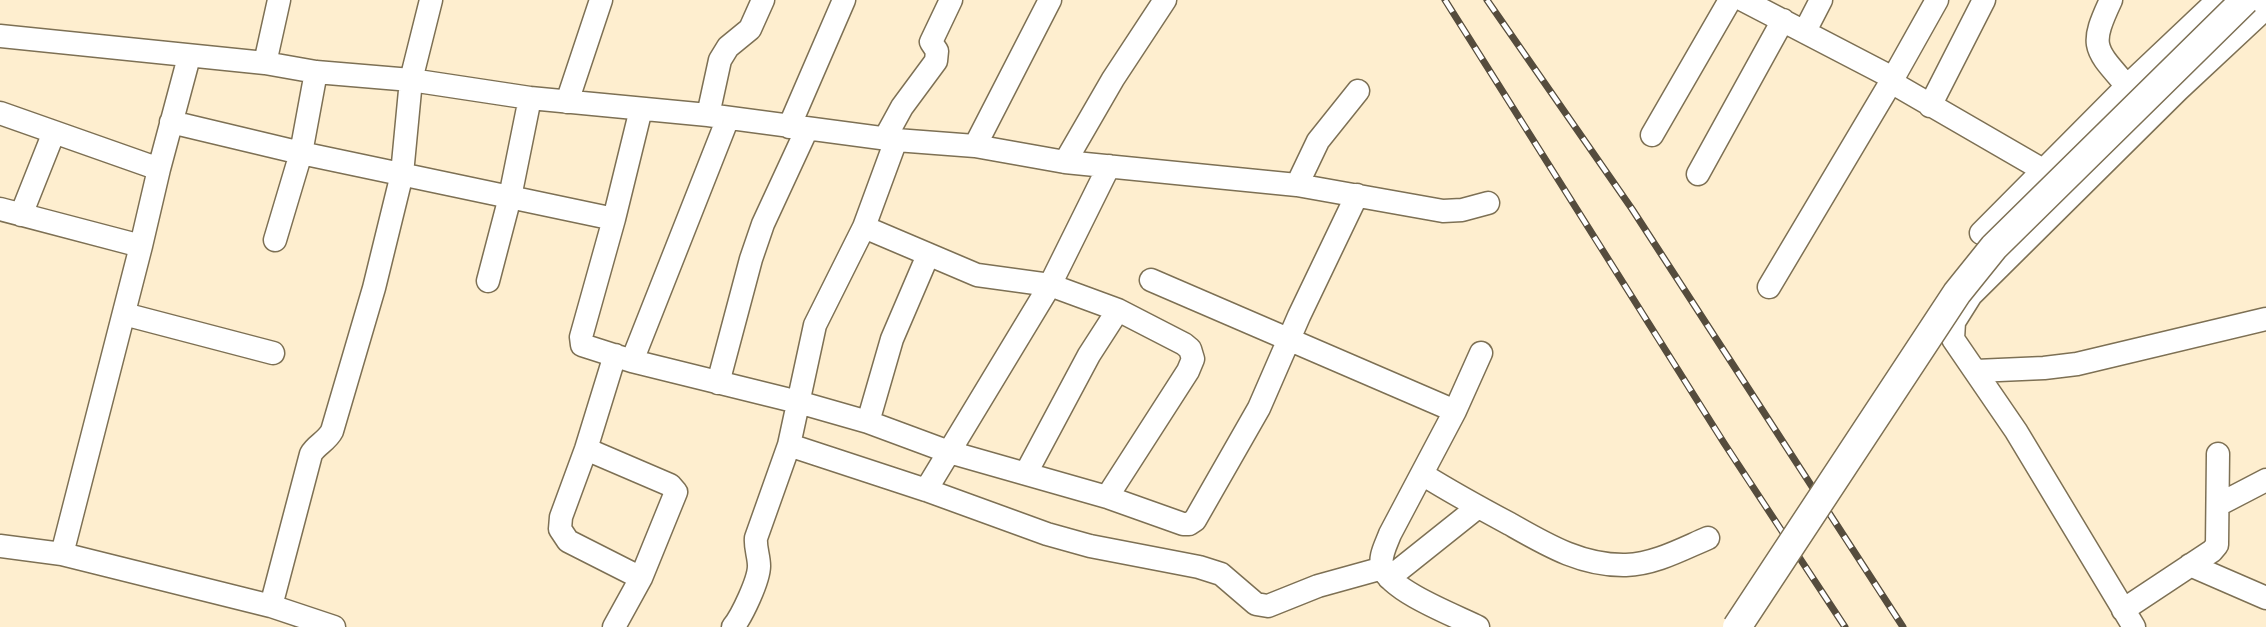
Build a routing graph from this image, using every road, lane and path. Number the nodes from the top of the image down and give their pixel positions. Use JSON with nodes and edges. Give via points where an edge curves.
{"nodes":[{"id":1,"x":279,"y":0,"type":"edge"},
{"id":2,"x":431,"y":0,"type":"edge"},
{"id":3,"x":601,"y":0,"type":"edge"},
{"id":4,"x":763,"y":0,"type":"edge"},
{"id":5,"x":844,"y":0,"type":"edge"},
{"id":6,"x":951,"y":0,"type":"edge"},
{"id":7,"x":1050,"y":0,"type":"edge"},
{"id":8,"x":1165,"y":0,"type":"edge"},
{"id":9,"x":1730,"y":0,"type":"edge"},
{"id":10,"x":1743,"y":0,"type":"edge"},
{"id":11,"x":1821,"y":0,"type":"edge"},
{"id":12,"x":1937,"y":0,"type":"edge"},
{"id":13,"x":1984,"y":0,"type":"edge"},
{"id":14,"x":2111,"y":0,"type":"edge"},
{"id":15,"x":2218,"y":0,"type":"edge"},
{"id":16,"x":2245,"y":0,"type":"edge"},
{"id":17,"x":2266,"y":8,"type":"edge"},
{"id":18,"x":1782,"y":20,"type":"junction"},
{"id":19,"x":1805,"y":31,"type":"junction"},
{"id":20,"x":0,"y":36,"type":"edge"},
{"id":21,"x":189,"y":57,"type":"junction"},
{"id":22,"x":265,"y":63,"type":"junction"},
{"id":23,"x":316,"y":72,"type":"junction"},
{"id":24,"x":1892,"y":80,"type":"junction"},
{"id":25,"x":2127,"y":86,"type":"junction"},
{"id":26,"x":410,"y":89,"type":"junction"},
{"id":27,"x":1358,"y":91,"type":"dead end"},
{"id":28,"x":530,"y":98,"type":"junction"},
{"id":29,"x":567,"y":102,"type":"junction"},
{"id":30,"x":1930,"y":106,"type":"junction"},
{"id":31,"x":642,"y":108,"type":"junction"},
{"id":32,"x":0,"y":113,"type":"edge"},
{"id":33,"x":718,"y":116,"type":"junction"},
{"id":34,"x":171,"y":122,"type":"junction"},
{"id":35,"x":798,"y":128,"type":"junction"},
{"id":36,"x":54,"y":132,"type":"junction"},
{"id":37,"x":1652,"y":135,"type":"dead end"},
{"id":38,"x":890,"y":139,"type":"junction"},
{"id":39,"x":975,"y":146,"type":"junction"},
{"id":40,"x":300,"y":153,"type":"junction"},
{"id":41,"x":1065,"y":162,"type":"junction"},
{"id":42,"x":1109,"y":166,"type":"junction"},
{"id":43,"x":159,"y":169,"type":"junction"},
{"id":44,"x":2043,"y":170,"type":"junction"},
{"id":45,"x":402,"y":174,"type":"junction"},
{"id":46,"x":1698,"y":174,"type":"dead end"},
{"id":47,"x":1297,"y":185,"type":"junction"},
{"id":48,"x":1356,"y":195,"type":"junction"},
{"id":49,"x":510,"y":197,"type":"junction"},
{"id":50,"x":1488,"y":203,"type":"dead end"},
{"id":51,"x":11,"y":212,"type":"edge"},
{"id":52,"x":614,"y":219,"type":"junction"},
{"id":53,"x":864,"y":227,"type":"junction"},
{"id":54,"x":1981,"y":233,"type":"dead end"},
{"id":55,"x":275,"y":240,"type":"dead end"},
{"id":56,"x":141,"y":246,"type":"junction"},
{"id":57,"x":928,"y":255,"type":"junction"},
{"id":58,"x":1151,"y":280,"type":"dead end"},
{"id":59,"x":488,"y":281,"type":"dead end"},
{"id":60,"x":1050,"y":285,"type":"junction"},
{"id":61,"x":1769,"y":287,"type":"dead end"},
{"id":62,"x":1118,"y":310,"type":"junction"},
{"id":63,"x":124,"y":314,"type":"junction"},
{"id":64,"x":2266,"y":319,"type":"edge"},
{"id":65,"x":1288,"y":339,"type":"junction"},
{"id":66,"x":273,"y":353,"type":"dead end"},
{"id":67,"x":1481,"y":353,"type":"dead end"},
{"id":68,"x":623,"y":358,"type":"junction"},
{"id":69,"x":1976,"y":371,"type":"junction"},
{"id":70,"x":718,"y":383,"type":"junction"},
{"id":71,"x":798,"y":402,"type":"junction"},
{"id":72,"x":1455,"y":411,"type":"junction"},
{"id":73,"x":868,"y":422,"type":"junction"},
{"id":74,"x":789,"y":445,"type":"junction"},
{"id":75,"x":586,"y":449,"type":"junction"},
{"id":76,"x":949,"y":452,"type":"junction"},
{"id":77,"x":2218,"y":454,"type":"dead end"},
{"id":78,"x":1026,"y":473,"type":"junction"},
{"id":79,"x":1422,"y":474,"type":"junction"},
{"id":80,"x":2266,"y":480,"type":"edge"},
{"id":81,"x":926,"y":490,"type":"junction"},
{"id":82,"x":1107,"y":497,"type":"junction"},
{"id":83,"x":2218,"y":505,"type":"junction"},
{"id":84,"x":1478,"y":507,"type":"junction"},
{"id":85,"x":1708,"y":538,"type":"dead end"},
{"id":86,"x":0,"y":546,"type":"edge"},
{"id":87,"x":62,"y":554,"type":"junction"},
{"id":88,"x":2190,"y":566,"type":"junction"},
{"id":89,"x":1386,"y":573,"type":"junction"},
{"id":90,"x":641,"y":578,"type":"junction"},
{"id":91,"x":2266,"y":598,"type":"edge"},
{"id":92,"x":271,"y":606,"type":"junction"},
{"id":93,"x":2129,"y":618,"type":"edge"},
{"id":94,"x":738,"y":626,"type":"edge"},
{"id":95,"x":334,"y":627,"type":"edge"},
{"id":96,"x":614,"y":627,"type":"edge"},
{"id":97,"x":1478,"y":627,"type":"edge"},
{"id":98,"x":1737,"y":627,"type":"edge"}],
"edges":[{"from":1,"to":22,"type":"street"},
{"from":2,"to":26,"type":"street"},
{"from":3,"to":29,"type":"street"},
{"from":4,"to":33,"type":"street","via":[[750,29],[728,47],[720,60]]},
{"from":5,"to":35,"type":"street"},
{"from":6,"to":38,"type":"street","via":[[931,42],[938,51],[936,62],[902,107]]},
{"from":7,"to":39,"type":"street"},
{"from":8,"to":41,"type":"street"},
{"from":9,"to":37,"type":"street"},
{"from":10,"to":18,"type":"street"},
{"from":11,"to":19,"type":"street"},
{"from":12,"to":24,"type":"street"},
{"from":13,"to":30,"type":"street"},
{"from":14,"to":25,"type":"street","via":[[2099,25],[2097,47]]},
{"from":15,"to":25,"type":"street"},
{"from":16,"to":98,"type":"main road","bridge":true,"via":[[1994,247],[1957,293]]},
{"from":17,"to":69,"type":"street","via":[[2178,90],[1962,306],[1953,322],[1953,339]]},
{"from":18,"to":19,"type":"street"},
{"from":18,"to":46,"type":"street"},
{"from":19,"to":24,"type":"street"},
{"from":20,"to":21,"type":"street"},
{"from":21,"to":22,"type":"street"},
{"from":21,"to":34,"type":"street"},
{"from":22,"to":23,"type":"street"},
{"from":23,"to":26,"type":"street"},
{"from":23,"to":40,"type":"street"},
{"from":24,"to":30,"type":"street"},
{"from":24,"to":61,"type":"street"},
{"from":25,"to":44,"type":"street"},
{"from":26,"to":28,"type":"street"},
{"from":26,"to":45,"type":"street"},
{"from":27,"to":47,"type":"street","via":[[1318,141]]},
{"from":28,"to":29,"type":"street"},
{"from":28,"to":49,"type":"street"},
{"from":29,"to":31,"type":"street"},
{"from":30,"to":44,"type":"street"},
{"from":31,"to":33,"type":"street"},
{"from":31,"to":52,"type":"street"},
{"from":32,"to":36,"type":"street"},
{"from":33,"to":35,"type":"street"},
{"from":33,"to":68,"type":"street"},
{"from":34,"to":40,"type":"street"},
{"from":34,"to":43,"type":"street"},
{"from":35,"to":38,"type":"street"},
{"from":35,"to":70,"type":"street","via":[[751,259]]},
{"from":36,"to":43,"type":"street"},
{"from":36,"to":51,"type":"street"},
{"from":38,"to":39,"type":"street"},
{"from":38,"to":53,"type":"street"},
{"from":39,"to":41,"type":"street"},
{"from":40,"to":45,"type":"street"},
{"from":40,"to":55,"type":"street"},
{"from":41,"to":42,"type":"street"},
{"from":42,"to":47,"type":"street"},
{"from":42,"to":60,"type":"street"},
{"from":43,"to":56,"type":"street"},
{"from":44,"to":54,"type":"street"},
{"from":45,"to":49,"type":"street"},
{"from":45,"to":92,"type":"street","via":[[332,432],[311,454]]},
{"from":47,"to":48,"type":"street"},
{"from":48,"to":50,"type":"street","via":[[1443,211]]},
{"from":48,"to":65,"type":"street"},
{"from":49,"to":52,"type":"street"},
{"from":49,"to":59,"type":"street"},
{"from":51,"to":56,"type":"street"},
{"from":52,"to":68,"type":"street","via":[[580,342],[588,349]]},
{"from":53,"to":57,"type":"street"},
{"from":53,"to":71,"type":"street","via":[[814,325]]},
{"from":56,"to":63,"type":"street"},
{"from":57,"to":60,"type":"street","via":[[977,275]]},
{"from":57,"to":73,"type":"street","via":[[892,339]]},
{"from":58,"to":65,"type":"street"},
{"from":60,"to":62,"type":"street"},
{"from":60,"to":76,"type":"street"},
{"from":62,"to":78,"type":"street"},
{"from":62,"to":82,"type":"street","via":[[1184,344],[1193,359]]},
{"from":63,"to":66,"type":"street"},
{"from":63,"to":87,"type":"street"},
{"from":64,"to":69,"type":"street","via":[[2077,364]]},
{"from":65,"to":72,"type":"street"},
{"from":65,"to":82,"type":"street","via":[[1255,416],[1192,523],[1183,524]]},
{"from":67,"to":72,"type":"street"},
{"from":68,"to":70,"type":"street"},
{"from":68,"to":75,"type":"street"},
{"from":69,"to":93,"type":"street"},
{"from":70,"to":71,"type":"street"},
{"from":71,"to":73,"type":"street"},
{"from":71,"to":74,"type":"street"},
{"from":72,"to":79,"type":"street"},
{"from":73,"to":76,"type":"street"},
{"from":74,"to":81,"type":"street"},
{"from":74,"to":94,"type":"street","via":[[756,538],[758,575]]},
{"from":75,"to":90,"type":"street","via":[[560,529],[568,541]]},
{"from":75,"to":90,"type":"street","via":[[674,488],[675,499]]},
{"from":76,"to":78,"type":"street"},
{"from":76,"to":81,"type":"street"},
{"from":77,"to":83,"type":"street"},
{"from":78,"to":82,"type":"street"},
{"from":79,"to":84,"type":"street"},
{"from":79,"to":89,"type":"street","via":[[1382,554]]},
{"from":80,"to":83,"type":"street"},
{"from":81,"to":89,"type":"street","via":[[1058,537],[1221,574],[1256,604],[1268,606],[1318,585]]},
{"from":83,"to":88,"type":"street","via":[[2217,545]]},
{"from":84,"to":85,"type":"street","via":[[1562,553],[1595,563],[1627,565],[1660,559]]},
{"from":84,"to":89,"type":"street"},
{"from":86,"to":87,"type":"street"},
{"from":87,"to":92,"type":"street"},
{"from":88,"to":91,"type":"street"},
{"from":88,"to":93,"type":"street"},
{"from":89,"to":97,"type":"street","via":[[1413,596]]},
{"from":90,"to":96,"type":"street"},
{"from":92,"to":95,"type":"street"}]}
